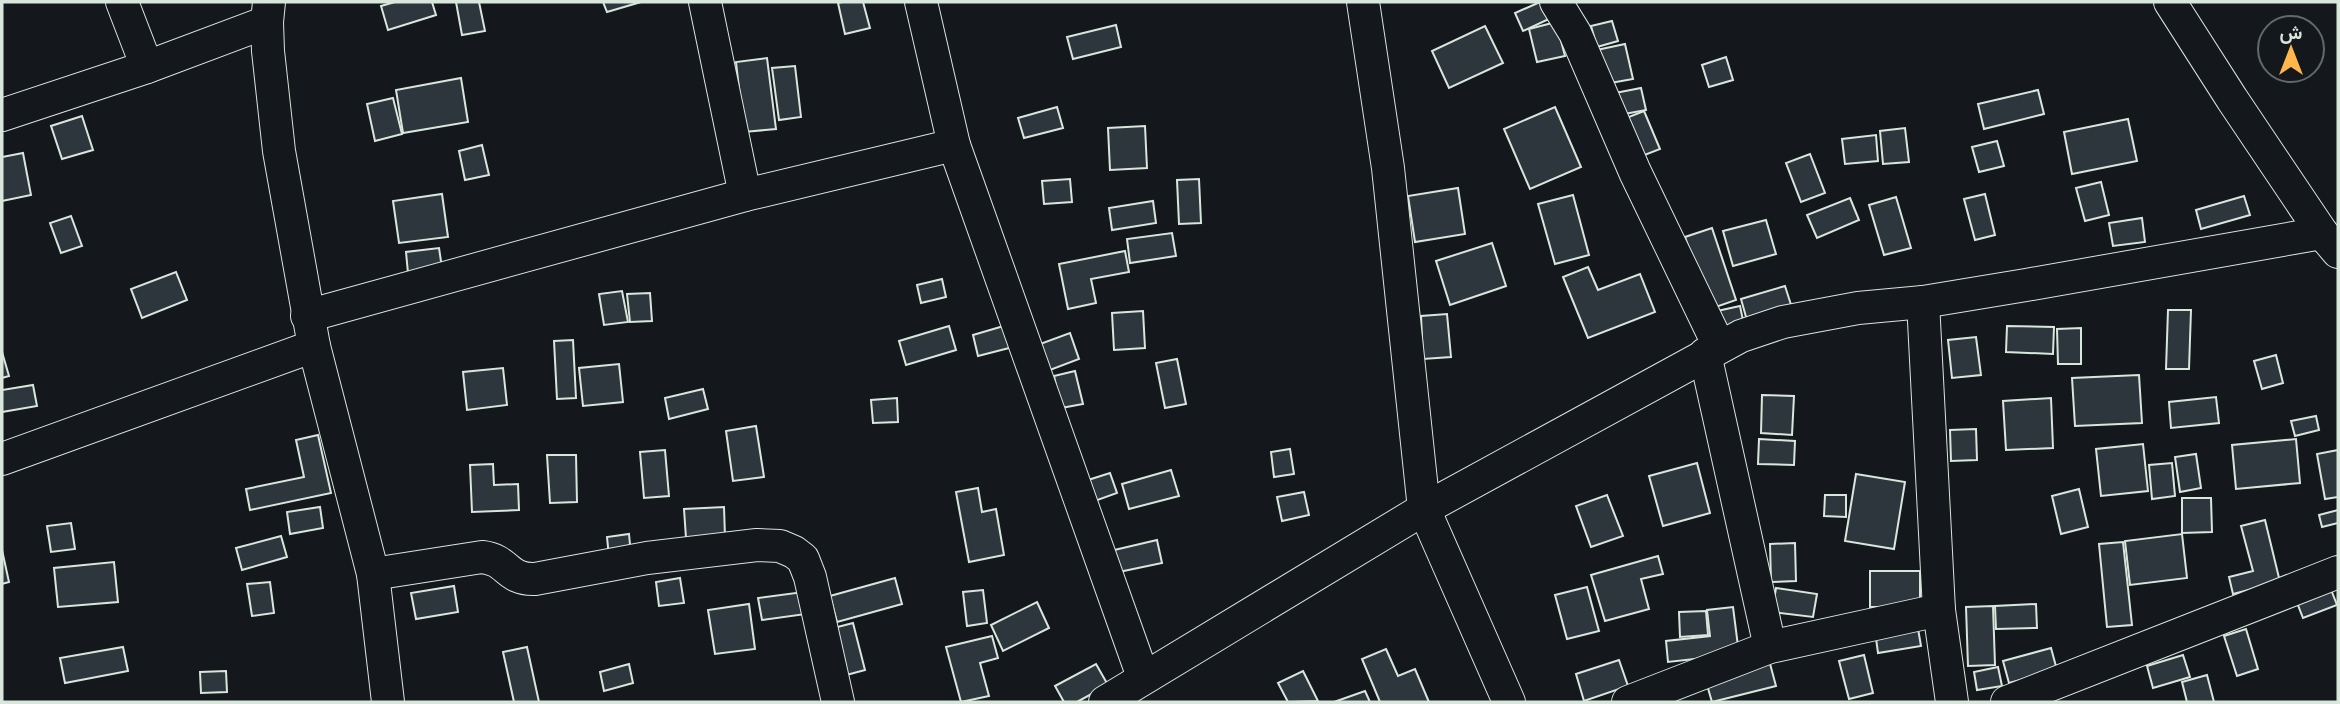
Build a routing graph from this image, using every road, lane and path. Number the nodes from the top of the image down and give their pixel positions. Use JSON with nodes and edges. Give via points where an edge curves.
{"nodes":[{"id":1,"x":122,"y":2,"type":"edge"},
{"id":2,"x":705,"y":2,"type":"edge"},
{"id":3,"x":920,"y":2,"type":"edge"},
{"id":4,"x":1363,"y":2,"type":"edge"},
{"id":5,"x":1556,"y":2,"type":"edge"},
{"id":6,"x":2170,"y":2,"type":"edge"},
{"id":7,"x":268,"y":12,"type":"edge"},
{"id":8,"x":147,"y":67,"type":"junction"},
{"id":9,"x":2,"y":115,"type":"edge"},
{"id":10,"x":954,"y":145,"type":"junction"},
{"id":11,"x":745,"y":195,"type":"junction"},
{"id":12,"x":2330,"y":243,"type":"edge"},
{"id":13,"x":1923,"y":302,"type":"junction"},
{"id":14,"x":311,"y":331,"type":"junction"},
{"id":15,"x":1712,"y":350,"type":"junction"},
{"id":16,"x":2,"y":459,"type":"edge"},
{"id":17,"x":1424,"y":509,"type":"junction"},
{"id":18,"x":2338,"y":572,"type":"edge"},
{"id":19,"x":373,"y":574,"type":"junction"},
{"id":20,"x":1939,"y":610,"type":"junction"},
{"id":21,"x":1770,"y":647,"type":"junction"},
{"id":22,"x":1143,"y":677,"type":"junction"},
{"id":23,"x":388,"y":702,"type":"edge"},
{"id":24,"x":838,"y":702,"type":"edge"},
{"id":25,"x":1105,"y":702,"type":"edge"},
{"id":26,"x":1509,"y":702,"type":"edge"},
{"id":27,"x":1628,"y":702,"type":"edge"},
{"id":28,"x":1952,"y":702,"type":"edge"},
{"id":29,"x":2007,"y":702,"type":"edge"}],
"edges":[{"from":1,"to":8,"type":"street"},
{"from":2,"to":11,"type":"street"},
{"from":3,"to":10,"type":"street"},
{"from":4,"to":17,"type":"street","via":[[1388,168]]},
{"from":5,"to":15,"type":"street","via":[[1574,33]]},
{"from":6,"to":12,"type":"street"},
{"from":7,"to":8,"type":"street"},
{"from":7,"to":14,"type":"street","via":[[279,151]]},
{"from":8,"to":9,"type":"street"},
{"from":10,"to":11,"type":"street"},
{"from":10,"to":22,"type":"street"},
{"from":11,"to":14,"type":"street"},
{"from":12,"to":13,"type":"street"},
{"from":13,"to":15,"type":"street","via":[[1783,322]]},
{"from":13,"to":20,"type":"street"},
{"from":14,"to":16,"type":"street"},
{"from":14,"to":19,"type":"street"},
{"from":15,"to":17,"type":"street"},
{"from":15,"to":21,"type":"street"},
{"from":17,"to":22,"type":"street"},
{"from":17,"to":26,"type":"street"},
{"from":18,"to":29,"type":"street"},
{"from":19,"to":23,"type":"street"},
{"from":19,"to":24,"type":"street","via":[[482,558],[494,559],[522,579],[534,579],[647,558],[780,546],[803,559],[810,577]]},
{"from":20,"to":21,"type":"street"},
{"from":20,"to":28,"type":"street"},
{"from":21,"to":27,"type":"street"},
{"from":22,"to":25,"type":"street"}]}
